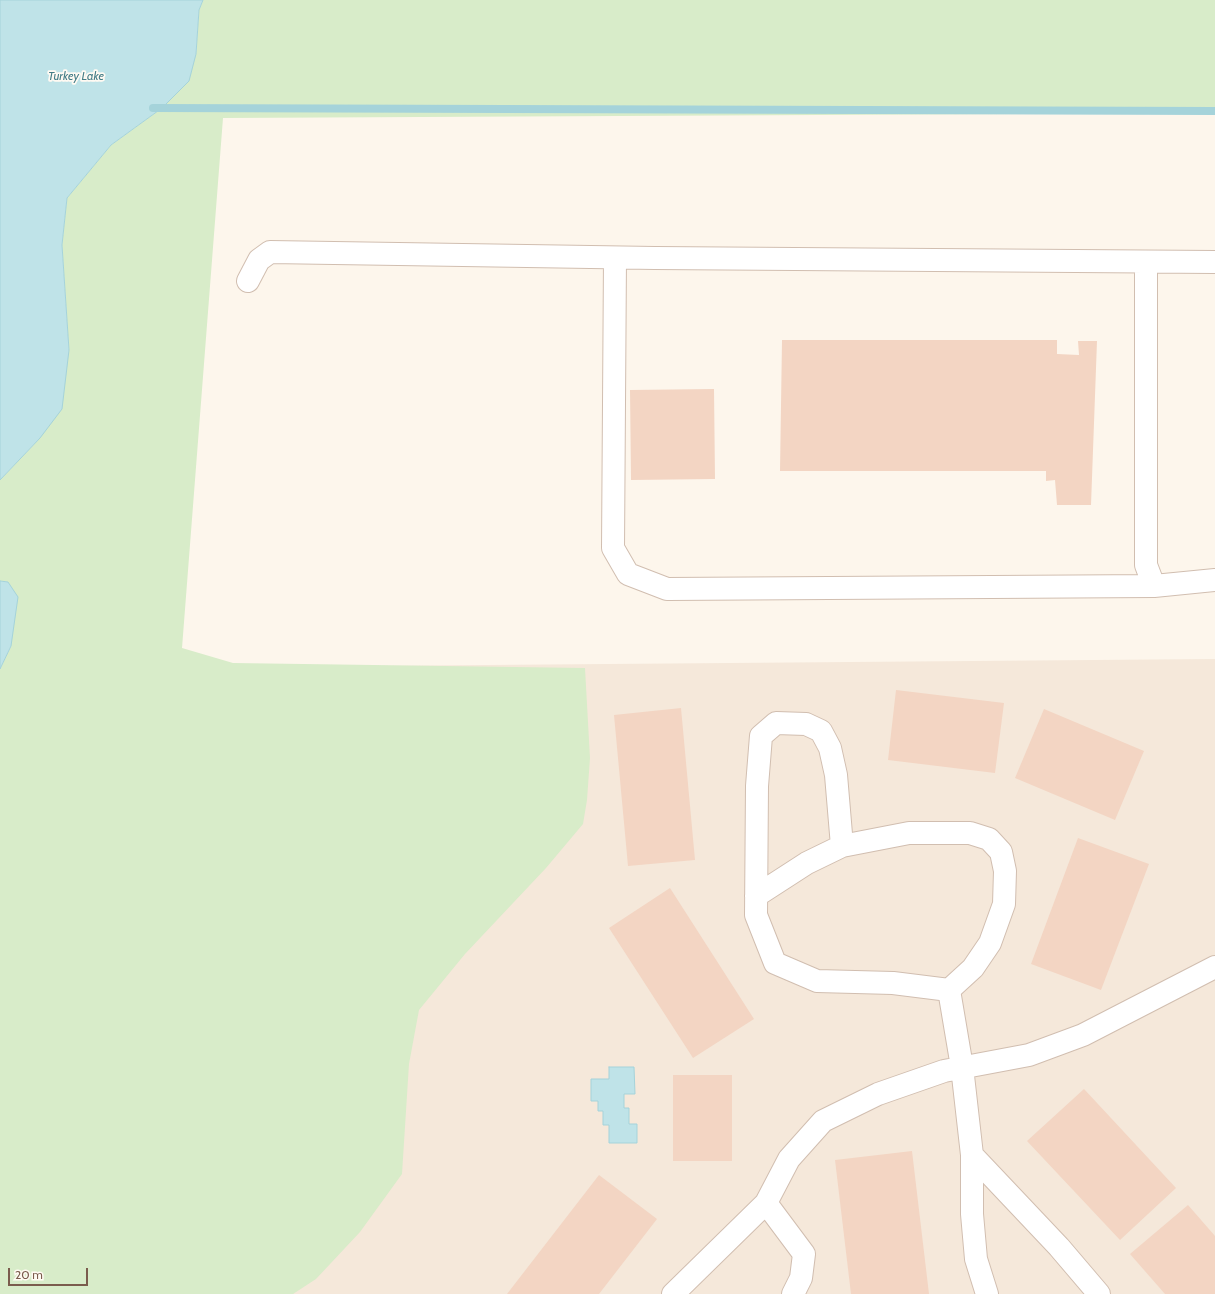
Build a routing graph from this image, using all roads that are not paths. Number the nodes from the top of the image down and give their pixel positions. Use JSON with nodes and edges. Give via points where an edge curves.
{"nodes":[{"id":1,"x":615,"y":258,"type":"junction"},
{"id":2,"x":1146,"y":262,"type":"junction"},
{"id":3,"x":1215,"y":262,"type":"edge"},
{"id":4,"x":248,"y":281,"type":"dead end"},
{"id":5,"x":1215,"y":580,"type":"edge"},
{"id":6,"x":1154,"y":586,"type":"junction"},
{"id":7,"x":842,"y":846,"type":"junction"},
{"id":8,"x":756,"y":896,"type":"junction"},
{"id":9,"x":1215,"y":967,"type":"edge"},
{"id":10,"x":949,"y":990,"type":"junction"},
{"id":11,"x":962,"y":1068,"type":"junction"},
{"id":12,"x":972,"y":1155,"type":"junction"},
{"id":13,"x":766,"y":1203,"type":"junction"},
{"id":14,"x":673,"y":1294,"type":"edge"},
{"id":15,"x":792,"y":1294,"type":"edge"},
{"id":16,"x":987,"y":1294,"type":"edge"},
{"id":17,"x":1099,"y":1294,"type":"edge"}],
"edges":[{"from":1,"to":2,"type":"street"},
{"from":1,"to":4,"type":"street","via":[[270,252],[259,260]]},
{"from":1,"to":6,"type":"street","via":[[613,548],[628,574],[667,589]]},
{"from":2,"to":3,"type":"street"},
{"from":2,"to":6,"type":"street","via":[[1146,564]]},
{"from":5,"to":6,"type":"street"},
{"from":7,"to":8,"type":"street","via":[[807,863]]},
{"from":7,"to":8,"type":"street","via":[[836,775],[830,748],[821,731],[806,724],[776,723],[761,736],[757,786]]},
{"from":7,"to":10,"type":"street","via":[[908,833],[970,833],[989,839],[1001,852],[1005,871],[1004,904],[990,943],[973,968]]},
{"from":8,"to":10,"type":"street","via":[[756,915],[776,963],[817,981],[893,983]]},
{"from":9,"to":11,"type":"street","via":[[1083,1036],[1029,1055]]},
{"from":10,"to":11,"type":"street"},
{"from":11,"to":12,"type":"street"},
{"from":11,"to":13,"type":"street","via":[[944,1071],[878,1094],[823,1121],[789,1160]]},
{"from":12,"to":16,"type":"street","via":[[972,1214],[976,1259]]},
{"from":12,"to":17,"type":"street","via":[[1059,1247]]},
{"from":13,"to":14,"type":"street"},
{"from":13,"to":15,"type":"street","via":[[804,1254],[801,1278]]}]}
